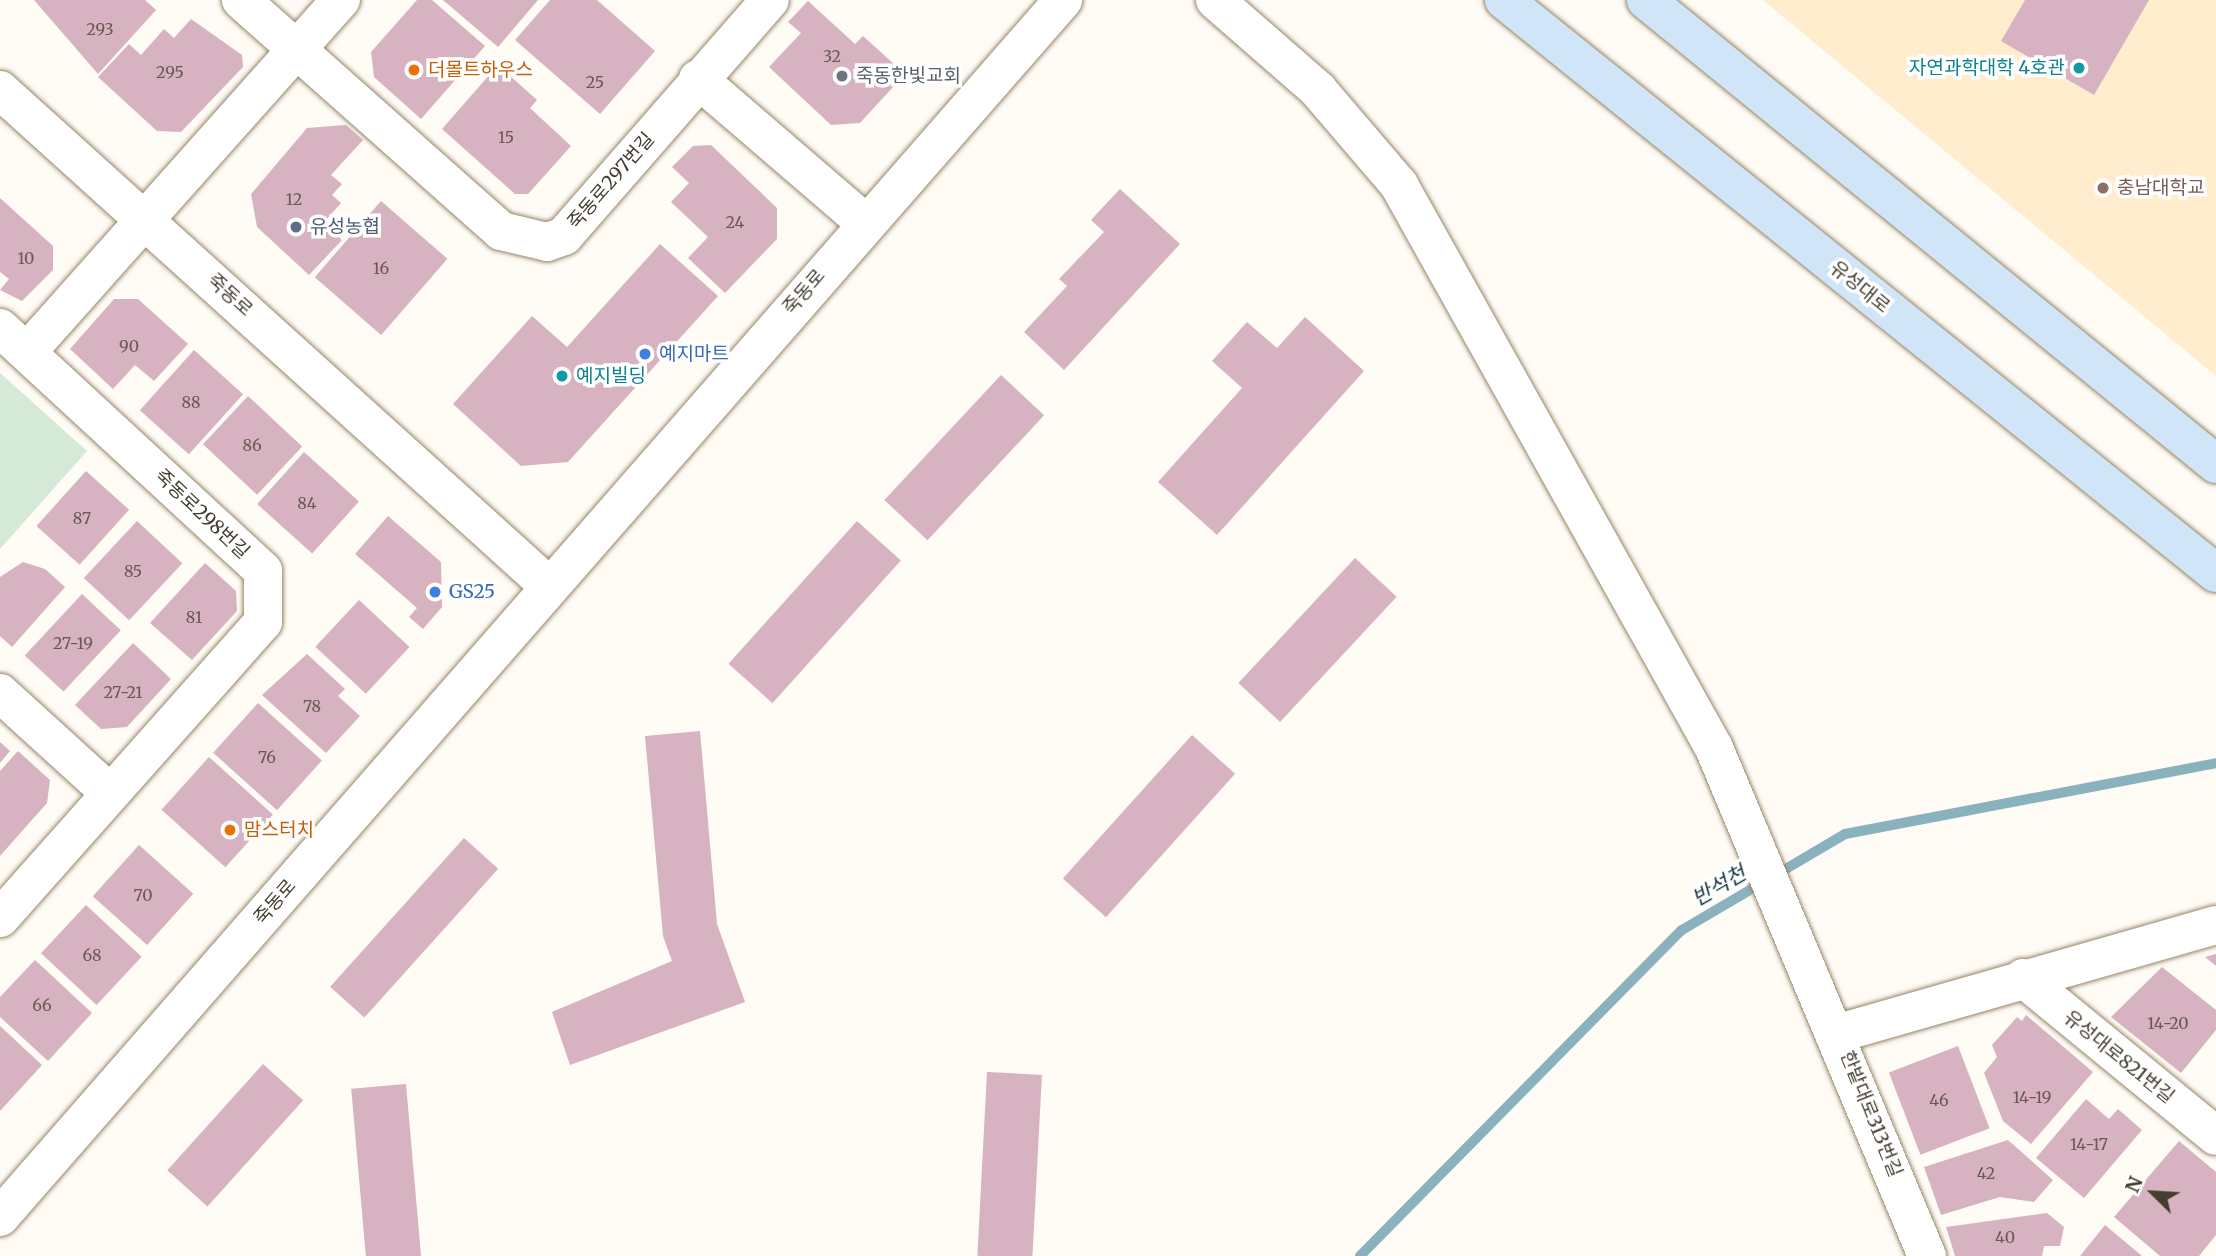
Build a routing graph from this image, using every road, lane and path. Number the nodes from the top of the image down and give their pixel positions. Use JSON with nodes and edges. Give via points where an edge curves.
{"nodes":[{"id":1,"x":241,"y":0,"type":"edge"},
{"id":2,"x":341,"y":0,"type":"edge"},
{"id":3,"x":770,"y":0,"type":"edge"},
{"id":4,"x":1063,"y":0,"type":"edge"},
{"id":5,"x":1215,"y":0,"type":"edge"},
{"id":6,"x":1504,"y":0,"type":"edge"},
{"id":7,"x":1646,"y":0,"type":"edge"},
{"id":8,"x":299,"y":51,"type":"junction"},
{"id":9,"x":698,"y":79,"type":"junction"},
{"id":10,"x":0,"y":90,"type":"edge"},
{"id":11,"x":148,"y":220,"type":"junction"},
{"id":12,"x":864,"y":222,"type":"junction"},
{"id":13,"x":14,"y":340,"type":"edge"},
{"id":14,"x":2216,"y":464,"type":"edge"},
{"id":15,"x":2216,"y":573,"type":"edge"},
{"id":16,"x":550,"y":587,"type":"junction"},
{"id":17,"x":0,"y":693,"type":"edge"},
{"id":18,"x":110,"y":793,"type":"junction"},
{"id":19,"x":0,"y":918,"type":"edge"},
{"id":20,"x":2216,"y":925,"type":"edge"},
{"id":21,"x":2023,"y":978,"type":"junction"},
{"id":22,"x":1839,"y":1033,"type":"junction"},
{"id":23,"x":2216,"y":1136,"type":"edge"},
{"id":24,"x":0,"y":1217,"type":"edge"},
{"id":25,"x":1927,"y":1256,"type":"edge"}],
"edges":[{"from":1,"to":8,"type":"street","name":"죽동로297번길"},
{"from":2,"to":8,"type":"street"},
{"from":3,"to":9,"type":"street","name":"죽동로297번길"},
{"from":4,"to":12,"type":"street","name":"죽동로"},
{"from":5,"to":22,"type":"street","name":"한밭대로313번길","via":[[1318,90],[1399,186],[1730,787]]},
{"from":6,"to":15,"type":"main road","name":"유성대로"},
{"from":7,"to":14,"type":"main road"},
{"from":8,"to":9,"type":"street","name":"죽동로297번길","via":[[501,231],[524,241],[564,236]]},
{"from":8,"to":11,"type":"street"},
{"from":9,"to":12,"type":"street"},
{"from":10,"to":11,"type":"street","name":"죽동로"},
{"from":11,"to":13,"type":"street","name":"죽동로298번길"},
{"from":11,"to":16,"type":"street","name":"죽동로"},
{"from":12,"to":16,"type":"street","name":"죽동로"},
{"from":13,"to":18,"type":"street","name":"죽동로298번길","via":[[263,571],[263,622]]},
{"from":16,"to":24,"type":"street","name":"죽동로"},
{"from":17,"to":18,"type":"street"},
{"from":18,"to":19,"type":"street","name":"죽동로298번길"},
{"from":20,"to":21,"type":"street"},
{"from":21,"to":22,"type":"street"},
{"from":21,"to":23,"type":"street","name":"유성대로821번길"},
{"from":22,"to":25,"type":"street","name":"한밭대로313번길"}]}
